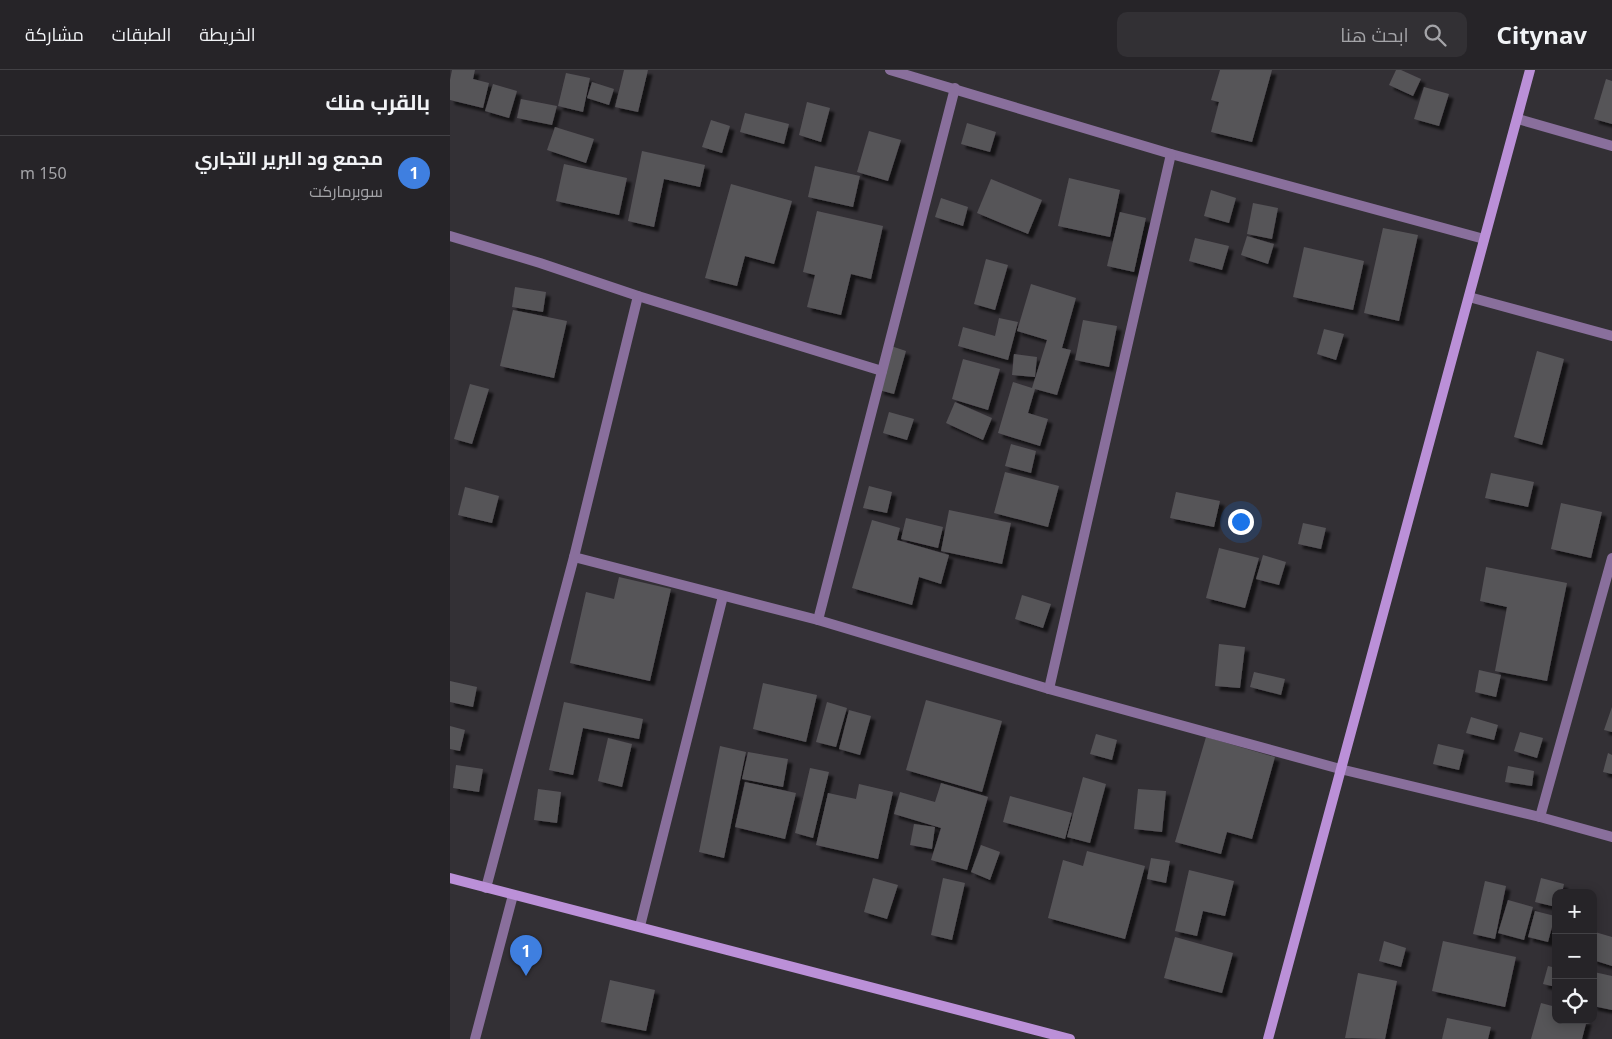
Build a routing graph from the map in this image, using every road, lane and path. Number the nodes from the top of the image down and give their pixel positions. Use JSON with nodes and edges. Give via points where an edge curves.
{"nodes":[{"id":1,"x":890,"y":70,"type":"edge"},
{"id":2,"x":1530,"y":70,"type":"edge"},
{"id":3,"x":955,"y":88,"type":"junction"},
{"id":4,"x":1518,"y":119,"type":"junction"},
{"id":5,"x":1612,"y":146,"type":"edge"},
{"id":6,"x":1170,"y":154,"type":"junction"},
{"id":7,"x":450,"y":236,"type":"edge"},
{"id":8,"x":1484,"y":239,"type":"junction"},
{"id":9,"x":638,"y":296,"type":"junction"},
{"id":10,"x":1469,"y":297,"type":"junction"},
{"id":11,"x":1612,"y":336,"type":"edge"},
{"id":12,"x":882,"y":370,"type":"junction"},
{"id":13,"x":574,"y":557,"type":"junction"},
{"id":14,"x":1612,"y":558,"type":"edge"},
{"id":15,"x":722,"y":596,"type":"junction"},
{"id":16,"x":818,"y":620,"type":"junction"},
{"id":17,"x":1049,"y":689,"type":"junction"},
{"id":18,"x":1340,"y":769,"type":"junction"},
{"id":19,"x":1540,"y":817,"type":"junction"},
{"id":20,"x":1612,"y":837,"type":"edge"},
{"id":21,"x":450,"y":878,"type":"edge"},
{"id":22,"x":486,"y":888,"type":"junction"},
{"id":23,"x":512,"y":895,"type":"junction"},
{"id":24,"x":640,"y":926,"type":"junction"},
{"id":25,"x":474,"y":1039,"type":"edge"},
{"id":26,"x":1070,"y":1039,"type":"edge"},
{"id":27,"x":1268,"y":1039,"type":"edge"}],
"edges":[{"from":1,"to":3,"type":"street"},
{"from":2,"to":4,"type":"street"},
{"from":3,"to":6,"type":"street"},
{"from":3,"to":12,"type":"street"},
{"from":4,"to":5,"type":"street"},
{"from":4,"to":8,"type":"street"},
{"from":6,"to":8,"type":"street"},
{"from":6,"to":17,"type":"street"},
{"from":7,"to":9,"type":"street"},
{"from":8,"to":10,"type":"street"},
{"from":9,"to":12,"type":"street"},
{"from":9,"to":13,"type":"street"},
{"from":10,"to":11,"type":"street"},
{"from":10,"to":18,"type":"street"},
{"from":12,"to":16,"type":"street"},
{"from":13,"to":15,"type":"street"},
{"from":13,"to":22,"type":"street"},
{"from":14,"to":19,"type":"street"},
{"from":15,"to":16,"type":"street"},
{"from":15,"to":24,"type":"street"},
{"from":16,"to":17,"type":"street"},
{"from":17,"to":18,"type":"street"},
{"from":18,"to":19,"type":"street"},
{"from":18,"to":27,"type":"street"},
{"from":19,"to":20,"type":"street"},
{"from":21,"to":22,"type":"street"},
{"from":22,"to":23,"type":"street"},
{"from":23,"to":24,"type":"street"},
{"from":23,"to":25,"type":"street"},
{"from":24,"to":26,"type":"street"}]}
